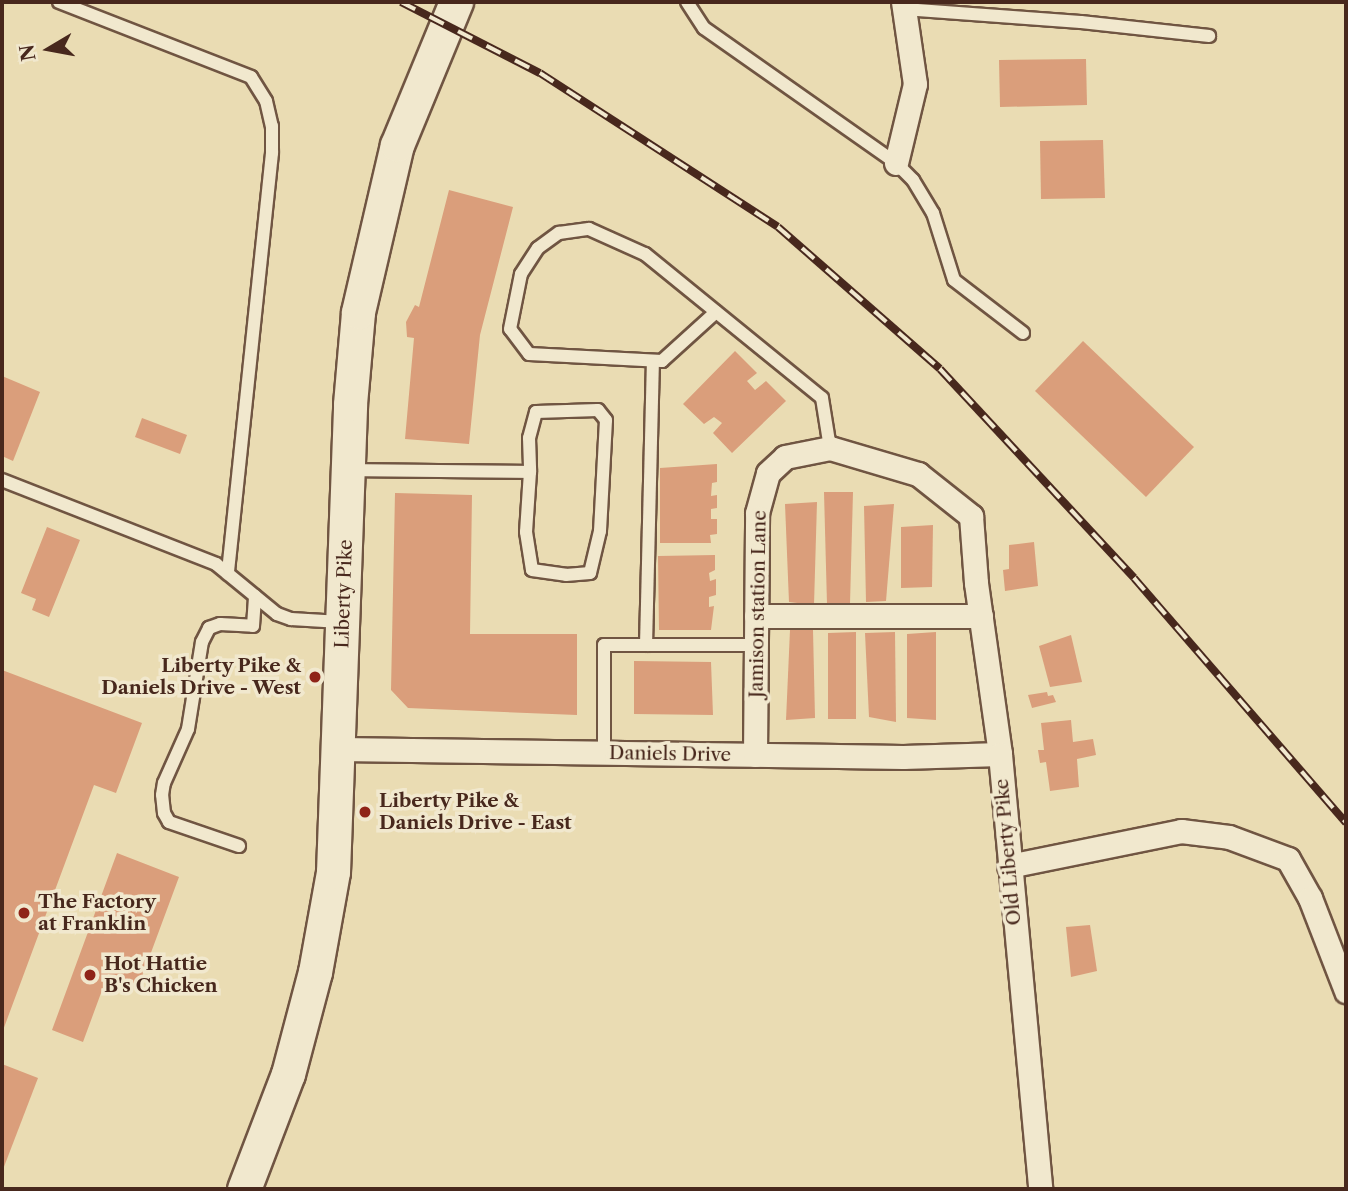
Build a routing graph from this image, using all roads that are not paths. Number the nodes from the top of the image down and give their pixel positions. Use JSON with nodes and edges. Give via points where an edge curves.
{"nodes":[{"id":1,"x":59,"y":2,"type":"edge"},
{"id":2,"x":456,"y":2,"type":"edge"},
{"id":3,"x":687,"y":2,"type":"edge"},
{"id":4,"x":904,"y":5,"type":"edge"},
{"id":5,"x":1209,"y":36,"type":"dead end"},
{"id":6,"x":896,"y":163,"type":"junction"},
{"id":7,"x":716,"y":312,"type":"junction"},
{"id":8,"x":1023,"y":333,"type":"dead end"},
{"id":9,"x":653,"y":361,"type":"junction"},
{"id":10,"x":830,"y":447,"type":"junction"},
{"id":11,"x":348,"y":470,"type":"junction"},
{"id":12,"x":530,"y":472,"type":"junction"},
{"id":13,"x":2,"y":480,"type":"edge"},
{"id":14,"x":971,"y":516,"type":"joint"},
{"id":15,"x":228,"y":574,"type":"junction"},
{"id":16,"x":255,"y":596,"type":"junction"},
{"id":17,"x":756,"y":616,"type":"junction"},
{"id":18,"x":981,"y":616,"type":"junction"},
{"id":19,"x":344,"y":622,"type":"junction"},
{"id":20,"x":646,"y":645,"type":"junction"},
{"id":21,"x":756,"y":645,"type":"junction"},
{"id":22,"x":340,"y":749,"type":"junction"},
{"id":23,"x":604,"y":753,"type":"junction"},
{"id":24,"x":1000,"y":754,"type":"junction"},
{"id":25,"x":755,"y":755,"type":"junction"},
{"id":26,"x":239,"y":846,"type":"dead end"},
{"id":27,"x":1009,"y":866,"type":"junction"},
{"id":28,"x":1346,"y":991,"type":"edge"},
{"id":29,"x":244,"y":1189,"type":"edge"},
{"id":30,"x":1040,"y":1189,"type":"edge"}],
"edges":[{"from":1,"to":15,"type":"lane","via":[[251,77],[266,101],[272,153]]},
{"from":2,"to":11,"type":"street","name":"Liberty Pike","via":[[397,145],[378,219],[358,312]]},
{"from":3,"to":6,"type":"lane","via":[[704,28]]},
{"from":4,"to":5,"type":"lane"},
{"from":4,"to":6,"type":"street","via":[[915,84]]},
{"from":6,"to":8,"type":"lane","via":[[913,180],[933,213],[954,280]]},
{"from":7,"to":9,"type":"lane","via":[[662,361]]},
{"from":7,"to":9,"type":"lane","via":[[645,254],[589,229],[559,233],[538,248],[521,274],[510,329],[529,354]]},
{"from":7,"to":10,"type":"lane","via":[[822,398]]},
{"from":9,"to":20,"type":"lane"},
{"from":10,"to":14,"type":"street","name":"Jamison station Lane","via":[[918,474]]},
{"from":10,"to":17,"type":"street","name":"Jamison station Lane","via":[[785,457],[768,473],[757,513]]},
{"from":11,"to":12,"type":"lane"},
{"from":11,"to":19,"type":"street","name":"Liberty Pike"},
{"from":12,"to":12,"type":"lane","via":[[526,532],[533,570],[590,573],[600,531],[606,420],[598,410],[536,412],[529,438]]},
{"from":13,"to":15,"type":"lane","via":[[216,564]]},
{"from":14,"to":18,"type":"street","name":"Old Liberty Pike"},
{"from":15,"to":16,"type":"lane"},
{"from":16,"to":19,"type":"lane","via":[[291,619]]},
{"from":16,"to":26,"type":"lane","via":[[254,626],[220,624],[209,628],[202,642],[188,729],[162,794],[169,822]]},
{"from":17,"to":18,"type":"street"},
{"from":17,"to":21,"type":"street","name":"Jamison station Lane"},
{"from":18,"to":24,"type":"street","name":"Old Liberty Pike"},
{"from":19,"to":22,"type":"street","name":"Liberty Pike"},
{"from":20,"to":21,"type":"lane"},
{"from":20,"to":23,"type":"lane","via":[[604,645]]},
{"from":21,"to":25,"type":"street","name":"Jamison station Lane"},
{"from":22,"to":23,"type":"street","name":"Daniels Drive"},
{"from":22,"to":29,"type":"street","name":"Liberty Pike","via":[[333,872],[315,972],[288,1074]]},
{"from":23,"to":25,"type":"street","name":"Daniels Drive"},
{"from":24,"to":25,"type":"street","name":"Daniels Drive"},
{"from":24,"to":27,"type":"street","name":"Old Liberty Pike"},
{"from":27,"to":28,"type":"street","via":[[1181,831],[1229,837],[1288,859],[1310,898]]},
{"from":27,"to":30,"type":"street","name":"Old Liberty Pike"}]}
